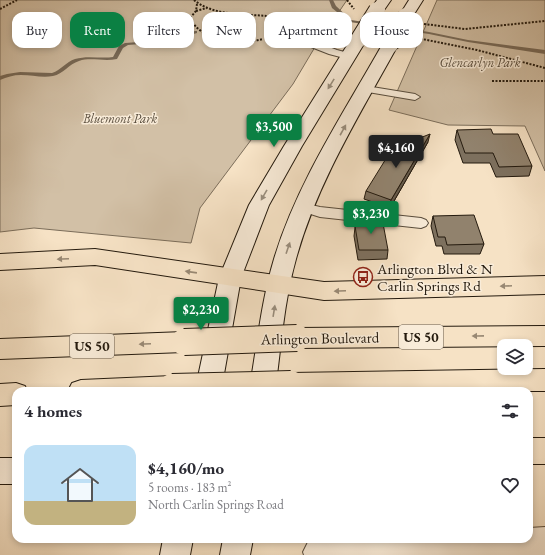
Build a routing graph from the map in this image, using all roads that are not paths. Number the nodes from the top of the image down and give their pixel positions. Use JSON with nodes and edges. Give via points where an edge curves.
{"nodes":[{"id":1,"x":416,"y":0,"type":"edge"},
{"id":2,"x":380,"y":5,"type":"edge"},
{"id":3,"x":323,"y":48,"type":"edge"},
{"id":4,"x":348,"y":56,"type":"junction"},
{"id":5,"x":366,"y":89,"type":"junction"},
{"id":6,"x":415,"y":97,"type":"dead end"},
{"id":7,"x":303,"y":207,"type":"junction"},
{"id":8,"x":421,"y":223,"type":"dead end"},
{"id":9,"x":0,"y":262,"type":"edge"},
{"id":10,"x":230,"y":278,"type":"junction"},
{"id":11,"x":278,"y":285,"type":"junction"},
{"id":12,"x":545,"y":285,"type":"edge"},
{"id":13,"x":545,"y":336,"type":"edge"},
{"id":14,"x":0,"y":349,"type":"edge"},
{"id":15,"x":545,"y":380,"type":"edge"},
{"id":16,"x":172,"y":387,"type":"edge"},
{"id":17,"x":209,"y":387,"type":"edge"},
{"id":18,"x":263,"y":387,"type":"edge"},
{"id":19,"x":12,"y":394,"type":"edge"},
{"id":20,"x":0,"y":395,"type":"edge"},
{"id":21,"x":533,"y":451,"type":"edge"},
{"id":22,"x":545,"y":451,"type":"edge"},
{"id":23,"x":12,"y":471,"type":"edge"},
{"id":24,"x":0,"y":472,"type":"edge"},
{"id":25,"x":545,"y":542,"type":"edge"},
{"id":26,"x":177,"y":543,"type":"edge"},
{"id":27,"x":237,"y":543,"type":"edge"},
{"id":28,"x":522,"y":543,"type":"edge"},
{"id":29,"x":533,"y":543,"type":"edge"},
{"id":30,"x":318,"y":552,"type":"dead end"},
{"id":31,"x":175,"y":555,"type":"edge"},
{"id":32,"x":235,"y":555,"type":"edge"}],
"edges":[{"from":1,"to":5,"type":"main road","bridge":true},
{"from":2,"to":4,"type":"main road","bridge":true},
{"from":3,"to":4,"type":"lane"},
{"from":4,"to":10,"type":"main road","one_way":true,"via":[[259,205]]},
{"from":5,"to":6,"type":"lane"},
{"from":7,"to":5,"type":"main road","one_way":true},
{"from":7,"to":8,"type":"lane","via":[[320,212]]},
{"from":11,"to":7,"type":"main road","one_way":true},
{"from":10,"to":9,"type":"highway","one_way":true,"via":[[95,257]]},
{"from":10,"to":11,"type":"highway"},
{"from":10,"to":17,"type":"main road"},
{"from":12,"to":11,"type":"highway","one_way":true,"via":[[324,291]]},
{"from":18,"to":11,"type":"main road","one_way":true},
{"from":13,"to":14,"type":"highway","name":"Arlington Boulevard","number":"US 50","one_way":true,"bridge":true,"via":[[297,338]]},
{"from":15,"to":16,"type":"highway","bridge":true},
{"from":19,"to":20,"type":"highway"},
{"from":21,"to":22,"type":"highway"},
{"from":23,"to":24,"type":"main road"},
{"from":25,"to":29,"type":"main road"},
{"from":26,"to":31,"type":"main road"},
{"from":27,"to":32,"type":"main road"},
{"from":28,"to":30,"type":"main road"}]}
